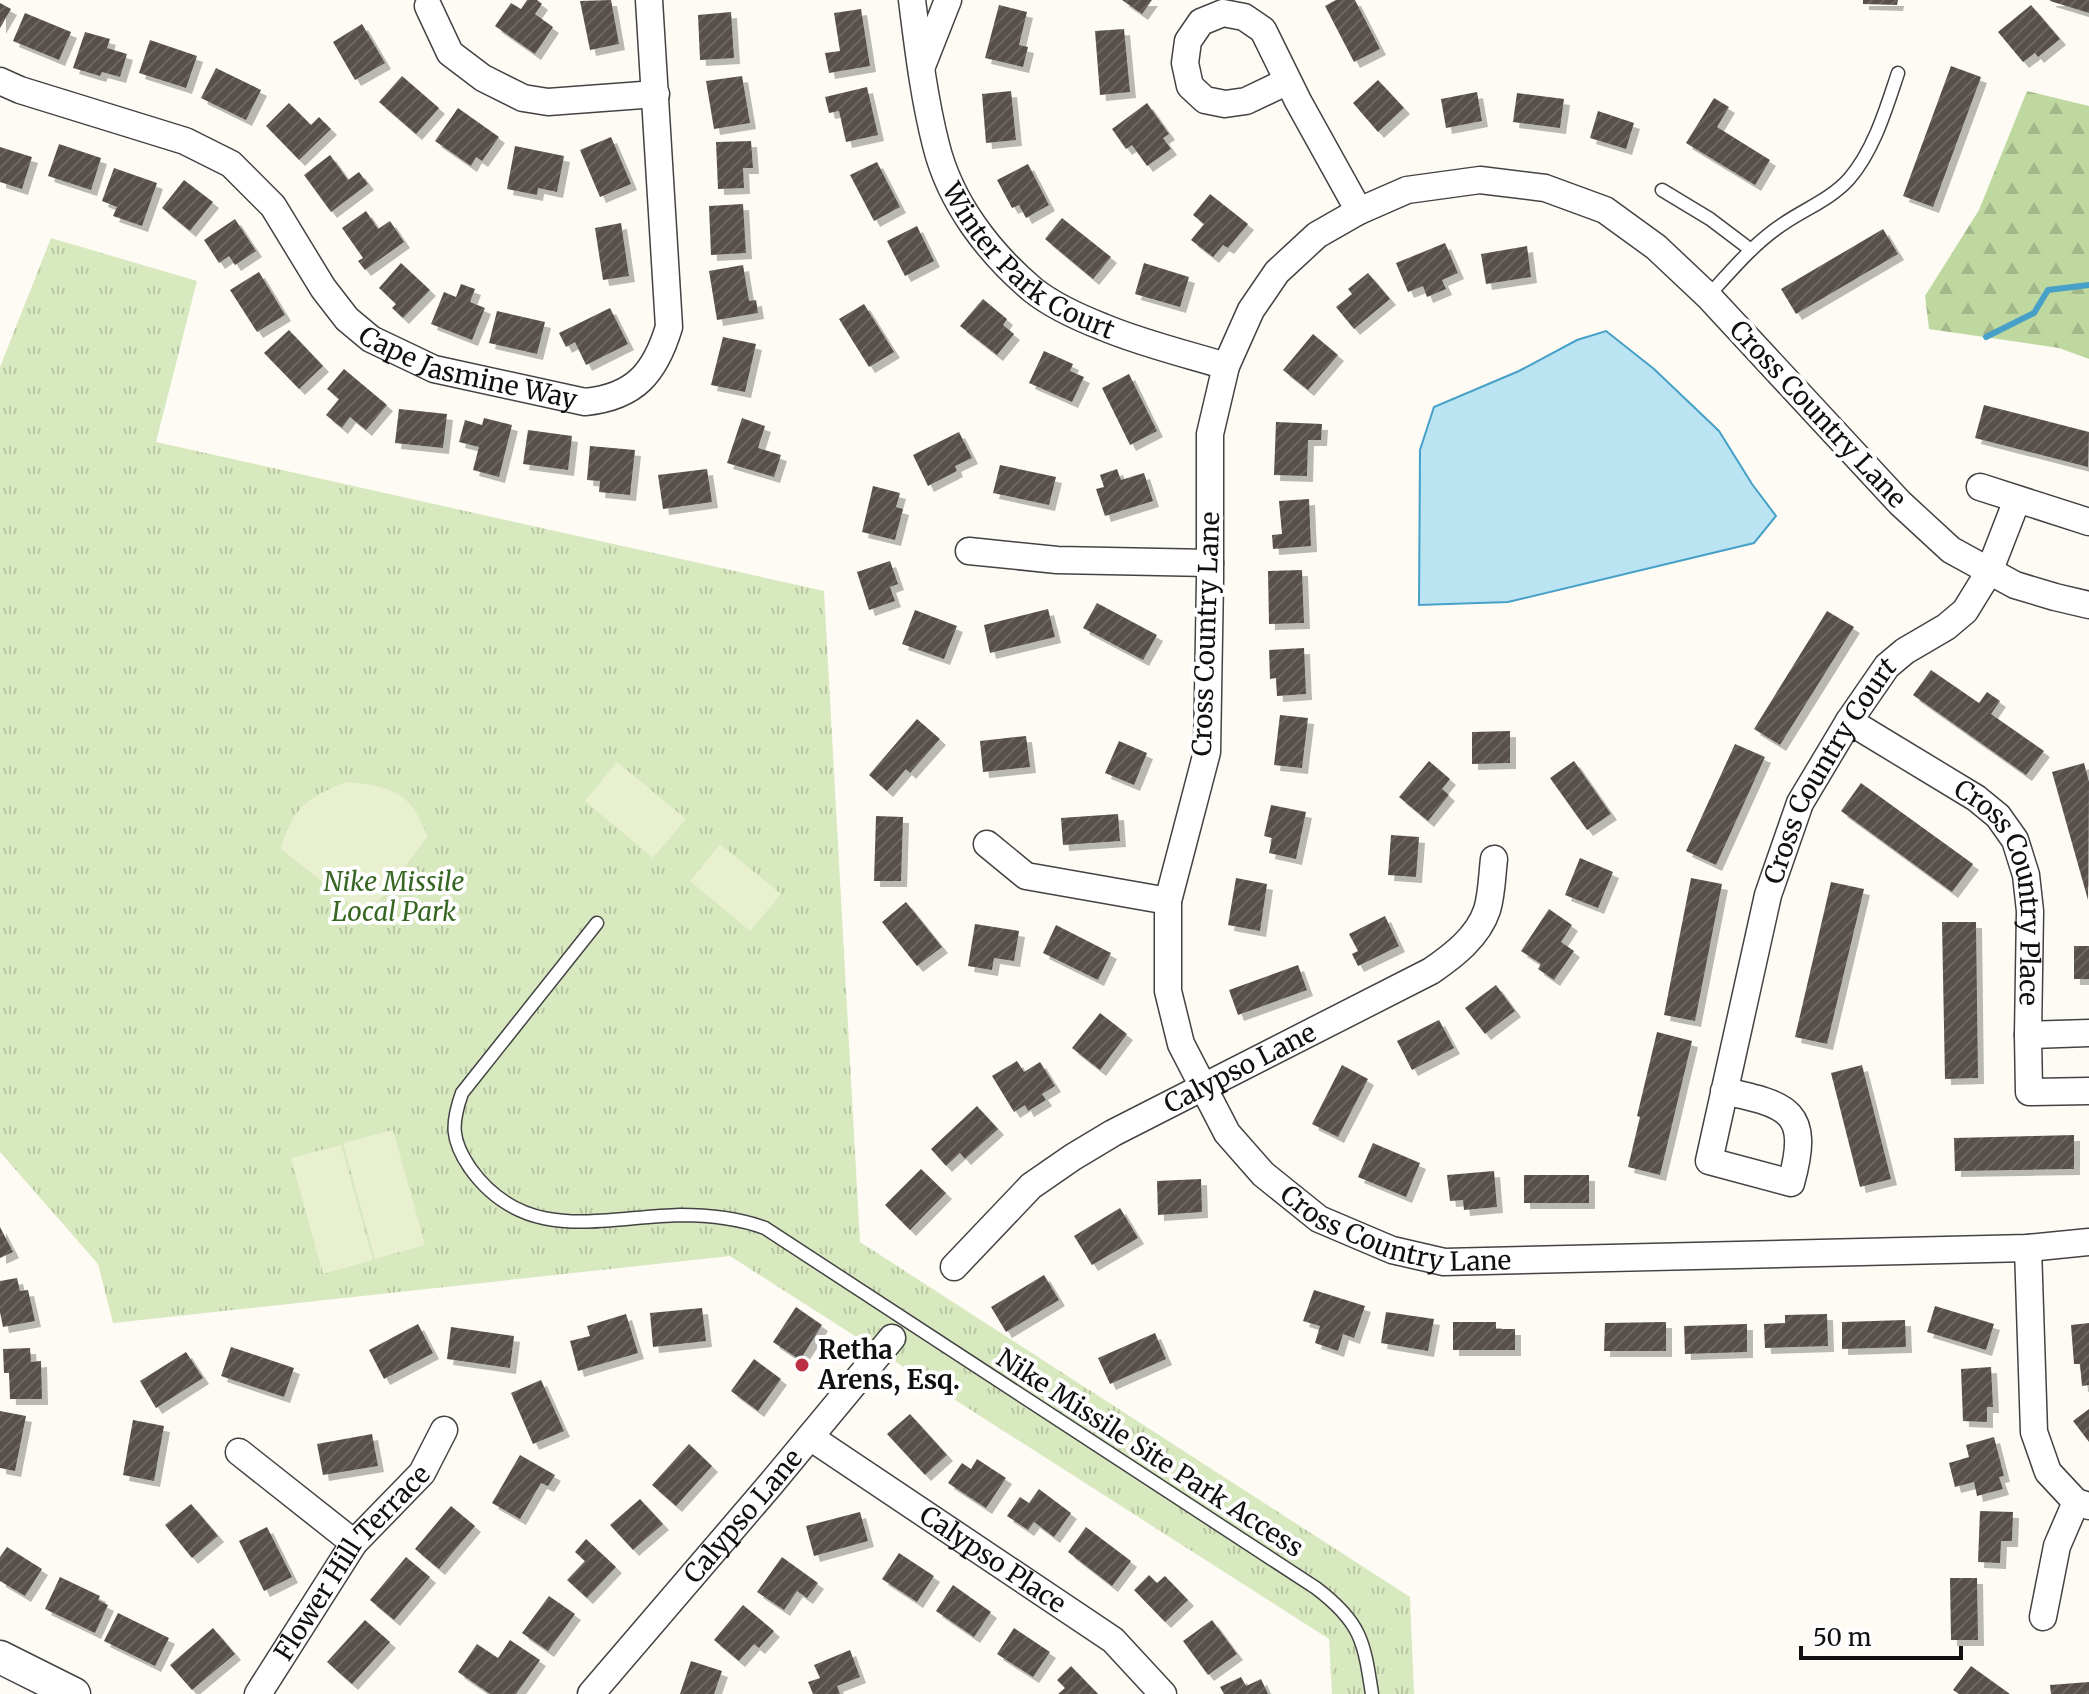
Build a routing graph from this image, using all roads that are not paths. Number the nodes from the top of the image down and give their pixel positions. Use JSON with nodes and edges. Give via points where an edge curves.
{"nodes":[{"id":1,"x":649,"y":0,"type":"edge"},
{"id":2,"x":912,"y":0,"type":"edge"},
{"id":3,"x":948,"y":0,"type":"edge"},
{"id":4,"x":428,"y":6,"type":"dead end"},
{"id":5,"x":921,"y":70,"type":"junction"},
{"id":6,"x":1898,"y":73,"type":"dead end"},
{"id":7,"x":0,"y":81,"type":"edge"},
{"id":8,"x":1288,"y":81,"type":"dead end"},
{"id":9,"x":656,"y":94,"type":"junction"},
{"id":10,"x":1662,"y":190,"type":"dead end"},
{"id":11,"x":1359,"y":211,"type":"junction"},
{"id":12,"x":1751,"y":250,"type":"junction"},
{"id":13,"x":1708,"y":296,"type":"junction"},
{"id":14,"x":1226,"y":366,"type":"junction"},
{"id":15,"x":1980,"y":487,"type":"dead end"},
{"id":16,"x":2017,"y":500,"type":"junction"},
{"id":17,"x":2089,"y":522,"type":"edge"},
{"id":18,"x":969,"y":551,"type":"dead end"},
{"id":19,"x":1210,"y":563,"type":"junction"},
{"id":20,"x":1989,"y":572,"type":"junction"},
{"id":21,"x":2089,"y":605,"type":"edge"},
{"id":22,"x":1849,"y":721,"type":"junction"},
{"id":23,"x":987,"y":844,"type":"dead end"},
{"id":24,"x":1494,"y":859,"type":"dead end"},
{"id":25,"x":1168,"y":901,"type":"junction"},
{"id":26,"x":597,"y":923,"type":"dead end"},
{"id":27,"x":2089,"y":1033,"type":"edge"},
{"id":28,"x":2028,"y":1035,"type":"junction"},
{"id":29,"x":1205,"y":1087,"type":"junction"},
{"id":30,"x":1724,"y":1091,"type":"dead end"},
{"id":31,"x":2089,"y":1091,"type":"edge"},
{"id":32,"x":2089,"y":1242,"type":"edge"},
{"id":33,"x":2028,"y":1248,"type":"junction"},
{"id":34,"x":954,"y":1267,"type":"dead end"},
{"id":35,"x":892,"y":1338,"type":"dead end"},
{"id":36,"x":444,"y":1430,"type":"dead end"},
{"id":37,"x":810,"y":1437,"type":"junction"},
{"id":38,"x":239,"y":1452,"type":"dead end"},
{"id":39,"x":2082,"y":1504,"type":"edge"},
{"id":40,"x":354,"y":1543,"type":"junction"},
{"id":41,"x":2043,"y":1617,"type":"dead end"},
{"id":42,"x":0,"y":1657,"type":"edge"},
{"id":43,"x":604,"y":1689,"type":"edge"},
{"id":44,"x":74,"y":1694,"type":"edge"},
{"id":45,"x":258,"y":1694,"type":"edge"},
{"id":46,"x":1163,"y":1694,"type":"edge"},
{"id":47,"x":1372,"y":1694,"type":"edge"}],
"edges":[{"from":1,"to":9,"type":"street","name":"Cape Jasmine Way"},
{"from":2,"to":5,"type":"street","name":"Winter Park Court"},
{"from":3,"to":5,"type":"street"},
{"from":4,"to":9,"type":"street","via":[[450,53],[523,98],[548,102]]},
{"from":5,"to":14,"type":"street","name":"Winter Park Court","via":[[936,147],[964,212],[986,243],[1034,291],[1105,328]]},
{"from":6,"to":12,"type":"lane","via":[[1884,116],[1849,179]]},
{"from":7,"to":9,"type":"street","name":"Cape Jasmine Way","via":[[185,141],[231,164],[273,206],[323,288],[371,339],[434,369],[585,402],[605,400],[641,382],[662,351],[669,327]]},
{"from":8,"to":11,"type":"street"},
{"from":10,"to":12,"type":"lane"},
{"from":11,"to":13,"type":"street","name":"Cross Country Lane","via":[[1407,190],[1480,180],[1545,188],[1605,210],[1656,247]]},
{"from":11,"to":14,"type":"street","name":"Cross Country Lane","via":[[1317,235],[1277,272],[1251,310]]},
{"from":12,"to":13,"type":"lane"},
{"from":13,"to":20,"type":"street","name":"Cross Country Lane","via":[[1900,503],[1951,550]]},
{"from":14,"to":19,"type":"street","name":"Cross Country Lane","via":[[1210,434]]},
{"from":15,"to":16,"type":"street"},
{"from":16,"to":17,"type":"street"},
{"from":16,"to":20,"type":"street","name":"Cross Country Court"},
{"from":18,"to":19,"type":"street","via":[[1057,560]]},
{"from":19,"to":25,"type":"street","name":"Cross Country Lane","via":[[1207,752]]},
{"from":20,"to":21,"type":"street","name":"Cross Country Lane","via":[[2015,585]]},
{"from":20,"to":22,"type":"street","name":"Cross Country Court","via":[[1965,611],[1887,666]]},
{"from":22,"to":28,"type":"street","name":"Cross Country Place","via":[[1976,798],[2015,840],[2030,911]]},
{"from":22,"to":30,"type":"street","name":"Cross Country Court","via":[[1800,803],[1768,895]]},
{"from":23,"to":25,"type":"street","via":[[1026,876]]},
{"from":24,"to":29,"type":"street","name":"Calypso Lane","via":[[1487,911],[1478,929],[1447,960]]},
{"from":25,"to":29,"type":"street","name":"Cross Country Lane","via":[[1168,991],[1181,1044]]},
{"from":26,"to":47,"type":"lane","name":"Nike Missile Site Park Access","via":[[462,1093],[453,1126],[457,1144],[493,1195],[518,1211],[556,1222],[680,1215],[735,1219],[765,1228],[1326,1595],[1354,1623]]},
{"from":27,"to":28,"type":"street","name":"Cross Country Place"},
{"from":28,"to":31,"type":"street","name":"Cross Country Place","via":[[2029,1092]]},
{"from":29,"to":33,"type":"street","name":"Cross Country Lane","via":[[1227,1133],[1263,1174],[1319,1219],[1392,1250],[1444,1262]]},
{"from":29,"to":34,"type":"street","name":"Calypso Lane","via":[[1113,1133],[1031,1186]]},
{"from":32,"to":33,"type":"street","name":"Cross Country Lane"},
{"from":33,"to":39,"type":"street","via":[[2034,1432],[2048,1472]]},
{"from":35,"to":37,"type":"street","name":"Calypso Lane"},
{"from":36,"to":40,"type":"street","name":"Flower Hill Terrace","via":[[422,1473]]},
{"from":37,"to":43,"type":"street","name":"Calypso Lane"},
{"from":37,"to":46,"type":"street","name":"Calypso Place","via":[[1113,1640]]},
{"from":38,"to":40,"type":"street"},
{"from":39,"to":41,"type":"street","via":[[2057,1546]]},
{"from":40,"to":45,"type":"street","name":"Flower Hill Terrace"},
{"from":42,"to":44,"type":"street"}]}
